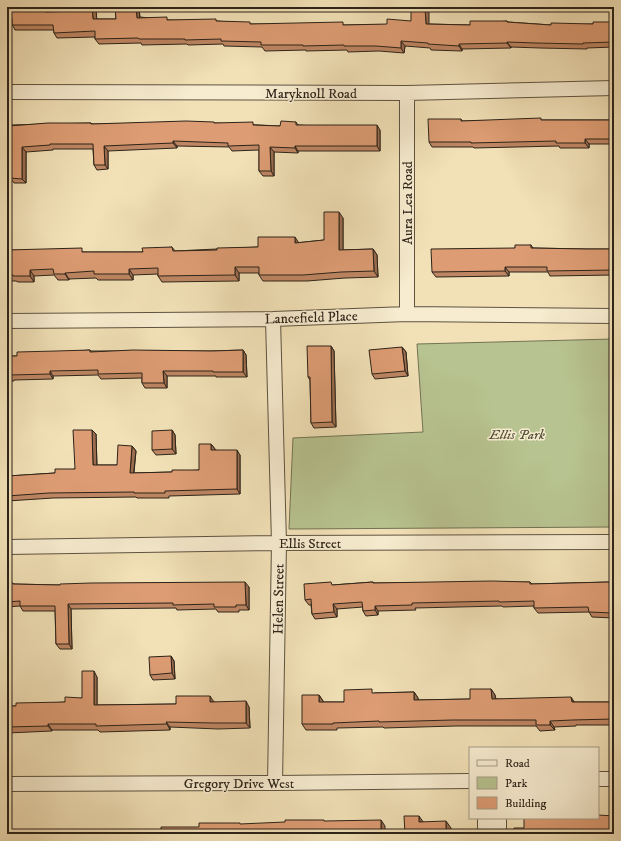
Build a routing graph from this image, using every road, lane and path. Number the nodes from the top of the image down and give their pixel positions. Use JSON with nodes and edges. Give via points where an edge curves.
{"nodes":[{"id":1,"x":614,"y":88,"type":"edge"},
{"id":2,"x":7,"y":92,"type":"edge"},
{"id":3,"x":407,"y":93,"type":"junction"},
{"id":4,"x":407,"y":314,"type":"junction"},
{"id":5,"x":614,"y":316,"type":"edge"},
{"id":6,"x":273,"y":319,"type":"junction"},
{"id":7,"x":7,"y":321,"type":"edge"},
{"id":8,"x":614,"y":542,"type":"edge"},
{"id":9,"x":279,"y":543,"type":"junction"},
{"id":10,"x":7,"y":547,"type":"edge"},
{"id":11,"x":599,"y":779,"type":"edge"},
{"id":12,"x":614,"y":779,"type":"edge"},
{"id":13,"x":469,"y":781,"type":"edge"},
{"id":14,"x":275,"y":783,"type":"junction"},
{"id":15,"x":7,"y":784,"type":"edge"},
{"id":16,"x":485,"y":819,"type":"edge"},
{"id":17,"x":499,"y":819,"type":"edge"},
{"id":18,"x":485,"y":834,"type":"edge"},
{"id":19,"x":499,"y":834,"type":"edge"}],
"edges":[{"from":1,"to":3,"type":"street","name":"Maryknoll Road"},
{"from":2,"to":3,"type":"street","name":"Maryknoll Road"},
{"from":3,"to":4,"type":"street","name":"Aura Lea Road"},
{"from":4,"to":5,"type":"street","name":"Lancefield Place"},
{"from":4,"to":6,"type":"street","name":"Lancefield Place"},
{"from":6,"to":7,"type":"street","name":"Lancefield Place"},
{"from":6,"to":9,"type":"street","name":"Helen Street"},
{"from":8,"to":9,"type":"street","name":"Ellis Street"},
{"from":9,"to":10,"type":"street","name":"Ellis Street"},
{"from":9,"to":14,"type":"street","name":"Helen Street"},
{"from":11,"to":12,"type":"street"},
{"from":13,"to":14,"type":"street","name":"Gregory Drive West"},
{"from":14,"to":15,"type":"street","name":"Gregory Drive West"},
{"from":16,"to":18,"type":"street"},
{"from":17,"to":19,"type":"street"}]}
